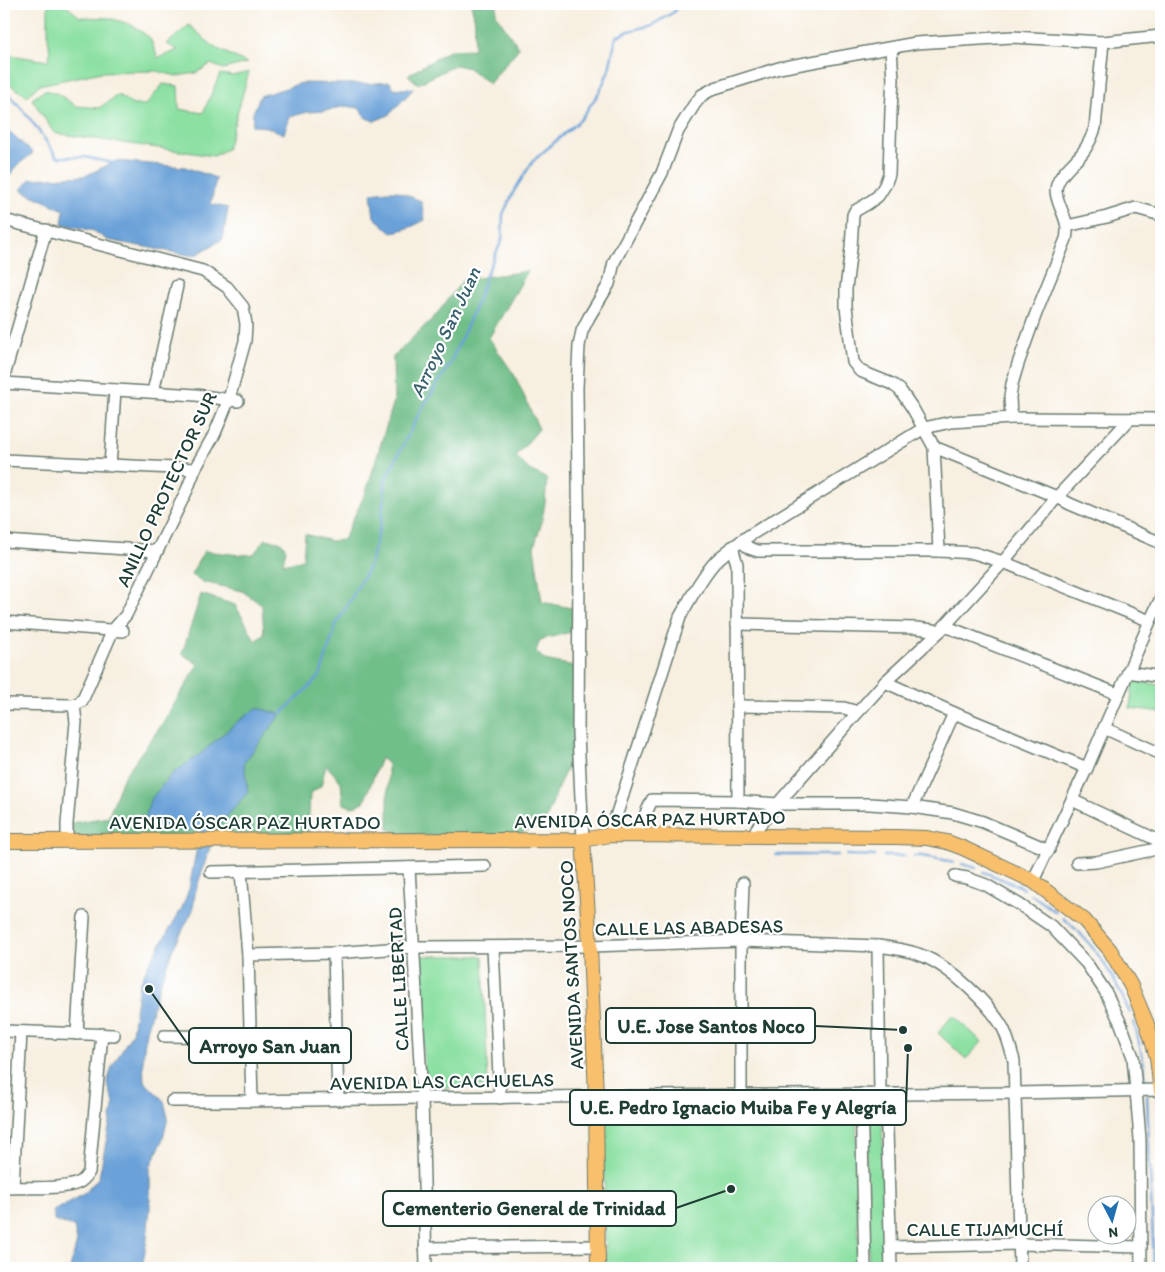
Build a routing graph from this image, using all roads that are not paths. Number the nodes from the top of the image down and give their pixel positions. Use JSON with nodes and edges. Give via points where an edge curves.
{"nodes":[{"id":1,"x":1161,"y":36,"type":"edge"},
{"id":2,"x":1103,"y":42,"type":"junction"},
{"id":3,"x":891,"y":48,"type":"junction"},
{"id":4,"x":1161,"y":216,"type":"edge"},
{"id":5,"x":4,"y":220,"type":"edge"},
{"id":6,"x":1067,"y":226,"type":"junction"},
{"id":7,"x":46,"y":230,"type":"junction"},
{"id":8,"x":177,"y":286,"type":"dead end"},
{"id":9,"x":4,"y":376,"type":"edge"},
{"id":10,"x":4,"y":383,"type":"edge"},
{"id":11,"x":115,"y":390,"type":"junction"},
{"id":12,"x":153,"y":392,"type":"junction"},
{"id":13,"x":233,"y":400,"type":"junction"},
{"id":14,"x":1011,"y":418,"type":"junction"},
{"id":15,"x":1130,"y":419,"type":"junction"},
{"id":16,"x":1161,"y":419,"type":"edge"},
{"id":17,"x":924,"y":428,"type":"junction"},
{"id":18,"x":934,"y":447,"type":"junction"},
{"id":19,"x":4,"y":460,"type":"edge"},
{"id":20,"x":110,"y":466,"type":"junction"},
{"id":21,"x":195,"y":469,"type":"junction"},
{"id":22,"x":1057,"y":497,"type":"junction"},
{"id":23,"x":4,"y":541,"type":"edge"},
{"id":24,"x":1161,"y":543,"type":"edge"},
{"id":25,"x":737,"y":544,"type":"junction"},
{"id":26,"x":157,"y":551,"type":"junction"},
{"id":27,"x":939,"y":551,"type":"junction"},
{"id":28,"x":1002,"y":562,"type":"junction"},
{"id":29,"x":1161,"y":598,"type":"edge"},
{"id":30,"x":1150,"y":621,"type":"junction"},
{"id":31,"x":4,"y":622,"type":"edge"},
{"id":32,"x":737,"y":624,"type":"junction"},
{"id":33,"x":943,"y":628,"type":"junction"},
{"id":34,"x":118,"y":631,"type":"junction"},
{"id":35,"x":1128,"y":672,"type":"junction"},
{"id":36,"x":1161,"y":677,"type":"edge"},
{"id":37,"x":885,"y":682,"type":"junction"},
{"id":38,"x":1118,"y":694,"type":"junction"},
{"id":39,"x":4,"y":704,"type":"edge"},
{"id":40,"x":74,"y":705,"type":"junction"},
{"id":41,"x":737,"y":706,"type":"junction"},
{"id":42,"x":858,"y":712,"type":"junction"},
{"id":43,"x":954,"y":713,"type":"junction"},
{"id":44,"x":1104,"y":728,"type":"junction"},
{"id":45,"x":1161,"y":754,"type":"edge"},
{"id":46,"x":1087,"y":768,"type":"junction"},
{"id":47,"x":1072,"y":800,"type":"junction"},
{"id":48,"x":738,"y":801,"type":"junction"},
{"id":49,"x":775,"y":806,"type":"junction"},
{"id":50,"x":912,"y":807,"type":"junction"},
{"id":51,"x":755,"y":832,"type":"junction"},
{"id":52,"x":610,"y":835,"type":"junction"},
{"id":53,"x":636,"y":835,"type":"junction"},
{"id":54,"x":583,"y":840,"type":"junction"},
{"id":55,"x":4,"y":841,"type":"edge"},
{"id":56,"x":67,"y":841,"type":"junction"},
{"id":57,"x":1161,"y":847,"type":"edge"},
{"id":58,"x":1049,"y":850,"type":"junction"},
{"id":59,"x":1077,"y":863,"type":"dead end"},
{"id":60,"x":484,"y":866,"type":"dead end"},
{"id":61,"x":409,"y":868,"type":"junction"},
{"id":62,"x":212,"y":872,"type":"dead end"},
{"id":63,"x":241,"y":872,"type":"junction"},
{"id":64,"x":955,"y":876,"type":"dead end"},
{"id":65,"x":1033,"y":881,"type":"junction"},
{"id":66,"x":743,"y":883,"type":"dead end"},
{"id":67,"x":84,"y":917,"type":"dead end"},
{"id":68,"x":741,"y":941,"type":"junction"},
{"id":69,"x":493,"y":946,"type":"junction"},
{"id":70,"x":590,"y":946,"type":"junction"},
{"id":71,"x":878,"y":946,"type":"junction"},
{"id":72,"x":414,"y":948,"type":"junction"},
{"id":73,"x":334,"y":953,"type":"junction"},
{"id":74,"x":248,"y":955,"type":"junction"},
{"id":75,"x":4,"y":1031,"type":"edge"},
{"id":76,"x":21,"y":1032,"type":"junction"},
{"id":77,"x":77,"y":1034,"type":"junction"},
{"id":78,"x":102,"y":1034,"type":"junction"},
{"id":79,"x":114,"y":1035,"type":"dead end"},
{"id":80,"x":164,"y":1036,"type":"dead end"},
{"id":81,"x":250,"y":1037,"type":"junction"},
{"id":82,"x":1159,"y":1055,"type":"edge"},
{"id":83,"x":1150,"y":1091,"type":"edge"},
{"id":84,"x":1016,"y":1093,"type":"junction"},
{"id":85,"x":862,"y":1094,"type":"junction"},
{"id":86,"x":741,"y":1095,"type":"junction"},
{"id":87,"x":883,"y":1095,"type":"junction"},
{"id":88,"x":596,"y":1097,"type":"junction"},
{"id":89,"x":422,"y":1098,"type":"junction"},
{"id":90,"x":500,"y":1098,"type":"junction"},
{"id":91,"x":338,"y":1100,"type":"junction"},
{"id":92,"x":172,"y":1101,"type":"dead end"},
{"id":93,"x":252,"y":1101,"type":"junction"},
{"id":94,"x":8,"y":1188,"type":"edge"},
{"id":95,"x":1020,"y":1244,"type":"junction"},
{"id":96,"x":598,"y":1246,"type":"junction"},
{"id":97,"x":890,"y":1247,"type":"junction"},
{"id":98,"x":1141,"y":1247,"type":"junction"},
{"id":99,"x":426,"y":1248,"type":"junction"},
{"id":100,"x":426,"y":1268,"type":"edge"},
{"id":101,"x":598,"y":1268,"type":"edge"},
{"id":102,"x":865,"y":1268,"type":"edge"},
{"id":103,"x":891,"y":1268,"type":"edge"},
{"id":104,"x":1020,"y":1268,"type":"edge"},
{"id":105,"x":1142,"y":1268,"type":"edge"}],
"edges":[{"from":1,"to":2,"type":"street"},
{"from":2,"to":3,"type":"street","via":[[1012,37],[916,43]]},
{"from":2,"to":6,"type":"street","via":[[1092,138],[1057,183],[1056,192]]},
{"from":3,"to":17,"type":"street","via":[[893,80],[889,174],[878,196],[853,215],[846,307],[853,362],[860,371],[900,390]]},
{"from":3,"to":54,"type":"street","via":[[779,68],[702,95],[678,131],[662,173],[614,262],[609,284],[582,331],[577,388],[578,734]]},
{"from":4,"to":6,"type":"street","via":[[1136,208]]},
{"from":5,"to":7,"type":"street","name":"ANILLO PROTECTOR SUR"},
{"from":6,"to":14,"type":"street","via":[[1066,239],[1016,370],[1010,397]]},
{"from":7,"to":9,"type":"street"},
{"from":7,"to":13,"type":"street","name":"ANILLO PROTECTOR SUR","via":[[203,271],[227,287],[242,307],[246,324]]},
{"from":8,"to":12,"type":"street"},
{"from":10,"to":11,"type":"street"},
{"from":11,"to":12,"type":"street"},
{"from":11,"to":20,"type":"street"},
{"from":12,"to":13,"type":"street"},
{"from":13,"to":21,"type":"street","name":"ANILLO PROTECTOR SUR"},
{"from":14,"to":15,"type":"street"},
{"from":14,"to":17,"type":"street","via":[[950,422]]},
{"from":15,"to":16,"type":"street"},
{"from":15,"to":22,"type":"street"},
{"from":17,"to":18,"type":"street"},
{"from":17,"to":25,"type":"street"},
{"from":18,"to":22,"type":"street"},
{"from":18,"to":27,"type":"street"},
{"from":19,"to":20,"type":"street"},
{"from":20,"to":21,"type":"street"},
{"from":21,"to":26,"type":"street","name":"ANILLO PROTECTOR SUR"},
{"from":22,"to":24,"type":"street"},
{"from":22,"to":28,"type":"street"},
{"from":23,"to":26,"type":"street"},
{"from":25,"to":27,"type":"street","via":[[758,551]]},
{"from":25,"to":32,"type":"street"},
{"from":25,"to":52,"type":"street","via":[[716,562],[680,617]]},
{"from":26,"to":34,"type":"street","name":"ANILLO PROTECTOR SUR"},
{"from":27,"to":28,"type":"street","via":[[974,553]]},
{"from":28,"to":30,"type":"street"},
{"from":28,"to":33,"type":"street"},
{"from":29,"to":30,"type":"street"},
{"from":30,"to":35,"type":"street"},
{"from":31,"to":34,"type":"street"},
{"from":32,"to":33,"type":"street"},
{"from":32,"to":41,"type":"street"},
{"from":33,"to":37,"type":"street"},
{"from":33,"to":38,"type":"street"},
{"from":34,"to":40,"type":"street","name":"ANILLO PROTECTOR SUR","via":[[82,701]]},
{"from":35,"to":36,"type":"street"},
{"from":35,"to":38,"type":"street"},
{"from":37,"to":42,"type":"street"},
{"from":37,"to":43,"type":"street"},
{"from":38,"to":44,"type":"street"},
{"from":39,"to":40,"type":"street"},
{"from":40,"to":56,"type":"street","via":[[76,722]]},
{"from":41,"to":42,"type":"street","via":[[844,708]]},
{"from":41,"to":48,"type":"street"},
{"from":42,"to":49,"type":"street"},
{"from":43,"to":46,"type":"street"},
{"from":43,"to":50,"type":"street"},
{"from":44,"to":45,"type":"street"},
{"from":44,"to":46,"type":"street"},
{"from":46,"to":47,"type":"street"},
{"from":47,"to":57,"type":"street","via":[[1155,839]]},
{"from":47,"to":58,"type":"street"},
{"from":48,"to":49,"type":"street"},
{"from":48,"to":53,"type":"street","via":[[652,800]]},
{"from":49,"to":50,"type":"street","via":[[870,804]]},
{"from":49,"to":51,"type":"street"},
{"from":50,"to":58,"type":"street","via":[[984,822]]},
{"from":51,"to":53,"type":"main road","name":"AVENIDA ÓSCAR PAZ HURTADO"},
{"from":51,"to":65,"type":"main road","name":"AVENIDA ÓSCAR PAZ HURTADO","via":[[927,838],[963,848]]},
{"from":52,"to":53,"type":"main road","name":"AVENIDA ÓSCAR PAZ HURTADO"},
{"from":52,"to":54,"type":"main road","name":"AVENIDA ÓSCAR PAZ HURTADO"},
{"from":54,"to":56,"type":"main road","name":"AVENIDA ÓSCAR PAZ HURTADO"},
{"from":54,"to":70,"type":"main road","name":"AVENIDA SANTOS NOCO"},
{"from":55,"to":56,"type":"main road","name":"AVENIDA ÓSCAR PAZ HURTADO"},
{"from":57,"to":59,"type":"street","via":[[1096,862]]},
{"from":58,"to":65,"type":"street"},
{"from":60,"to":61,"type":"street"},
{"from":61,"to":63,"type":"street"},
{"from":61,"to":72,"type":"street","name":"CALLE LIBERTAD"},
{"from":62,"to":63,"type":"street"},
{"from":63,"to":74,"type":"street"},
{"from":64,"to":83,"type":"street","via":[[986,885],[1020,905],[1050,926],[1087,964],[1105,991]]},
{"from":65,"to":82,"type":"main road","name":"AVENIDA ÓSCAR PAZ HURTADO","via":[[1084,920],[1110,950],[1131,986]]},
{"from":66,"to":68,"type":"street"},
{"from":67,"to":77,"type":"street"},
{"from":68,"to":70,"type":"street","name":"CALLE LAS ABADESAS"},
{"from":68,"to":71,"type":"street","name":"CALLE LAS ABADESAS"},
{"from":68,"to":86,"type":"street"},
{"from":69,"to":70,"type":"street","name":"CALLE LAS ABADESAS"},
{"from":69,"to":72,"type":"street","name":"CALLE LAS ABADESAS"},
{"from":69,"to":90,"type":"street"},
{"from":70,"to":88,"type":"main road","name":"AVENIDA SANTOS NOCO"},
{"from":71,"to":84,"type":"street","name":"CALLE LAS ABADESAS","via":[[936,962],[962,981],[980,1000],[993,1014],[1010,1044]]},
{"from":71,"to":87,"type":"street"},
{"from":72,"to":73,"type":"street","name":"CALLE LAS ABADESAS"},
{"from":72,"to":89,"type":"street","name":"CALLE LIBERTAD"},
{"from":73,"to":74,"type":"street","name":"CALLE LAS ABADESAS"},
{"from":73,"to":91,"type":"street"},
{"from":74,"to":81,"type":"street"},
{"from":75,"to":76,"type":"street"},
{"from":76,"to":77,"type":"street"},
{"from":76,"to":94,"type":"street"},
{"from":77,"to":78,"type":"street"},
{"from":78,"to":79,"type":"street"},
{"from":78,"to":94,"type":"street","via":[[89,1172],[77,1184]]},
{"from":80,"to":81,"type":"street"},
{"from":81,"to":93,"type":"street"},
{"from":82,"to":83,"type":"main road","name":"AVENIDA ÓSCAR PAZ HURTADO"},
{"from":83,"to":84,"type":"street","name":"AVENIDA LAS CACHUELAS"},
{"from":83,"to":98,"type":"street","via":[[1140,1139]]},
{"from":84,"to":87,"type":"street","name":"AVENIDA LAS CACHUELAS"},
{"from":84,"to":95,"type":"street","name":"CALLE LAS ABADESAS"},
{"from":85,"to":86,"type":"street","name":"AVENIDA LAS CACHUELAS"},
{"from":85,"to":87,"type":"street","name":"AVENIDA LAS CACHUELAS"},
{"from":85,"to":102,"type":"street"},
{"from":86,"to":88,"type":"street","name":"AVENIDA LAS CACHUELAS"},
{"from":87,"to":97,"type":"street"},
{"from":88,"to":90,"type":"street","name":"AVENIDA LAS CACHUELAS"},
{"from":88,"to":96,"type":"main road","name":"AVENIDA SANTOS NOCO"},
{"from":89,"to":90,"type":"street","name":"AVENIDA LAS CACHUELAS"},
{"from":89,"to":91,"type":"street","name":"AVENIDA LAS CACHUELAS"},
{"from":89,"to":99,"type":"street","name":"CALLE LIBERTAD"},
{"from":91,"to":93,"type":"street","name":"AVENIDA LAS CACHUELAS"},
{"from":92,"to":93,"type":"street","name":"AVENIDA LAS CACHUELAS"},
{"from":95,"to":97,"type":"street","name":"CALLE TIJAMUCHÍ"},
{"from":95,"to":98,"type":"street","name":"CALLE TIJAMUCHÍ"},
{"from":95,"to":104,"type":"street","name":"CALLE LAS ABADESAS"},
{"from":96,"to":99,"type":"street"},
{"from":96,"to":101,"type":"main road","name":"AVENIDA SANTOS NOCO"},
{"from":97,"to":103,"type":"street"},
{"from":98,"to":105,"type":"street"},
{"from":99,"to":100,"type":"street","name":"CALLE LIBERTAD"}]}
